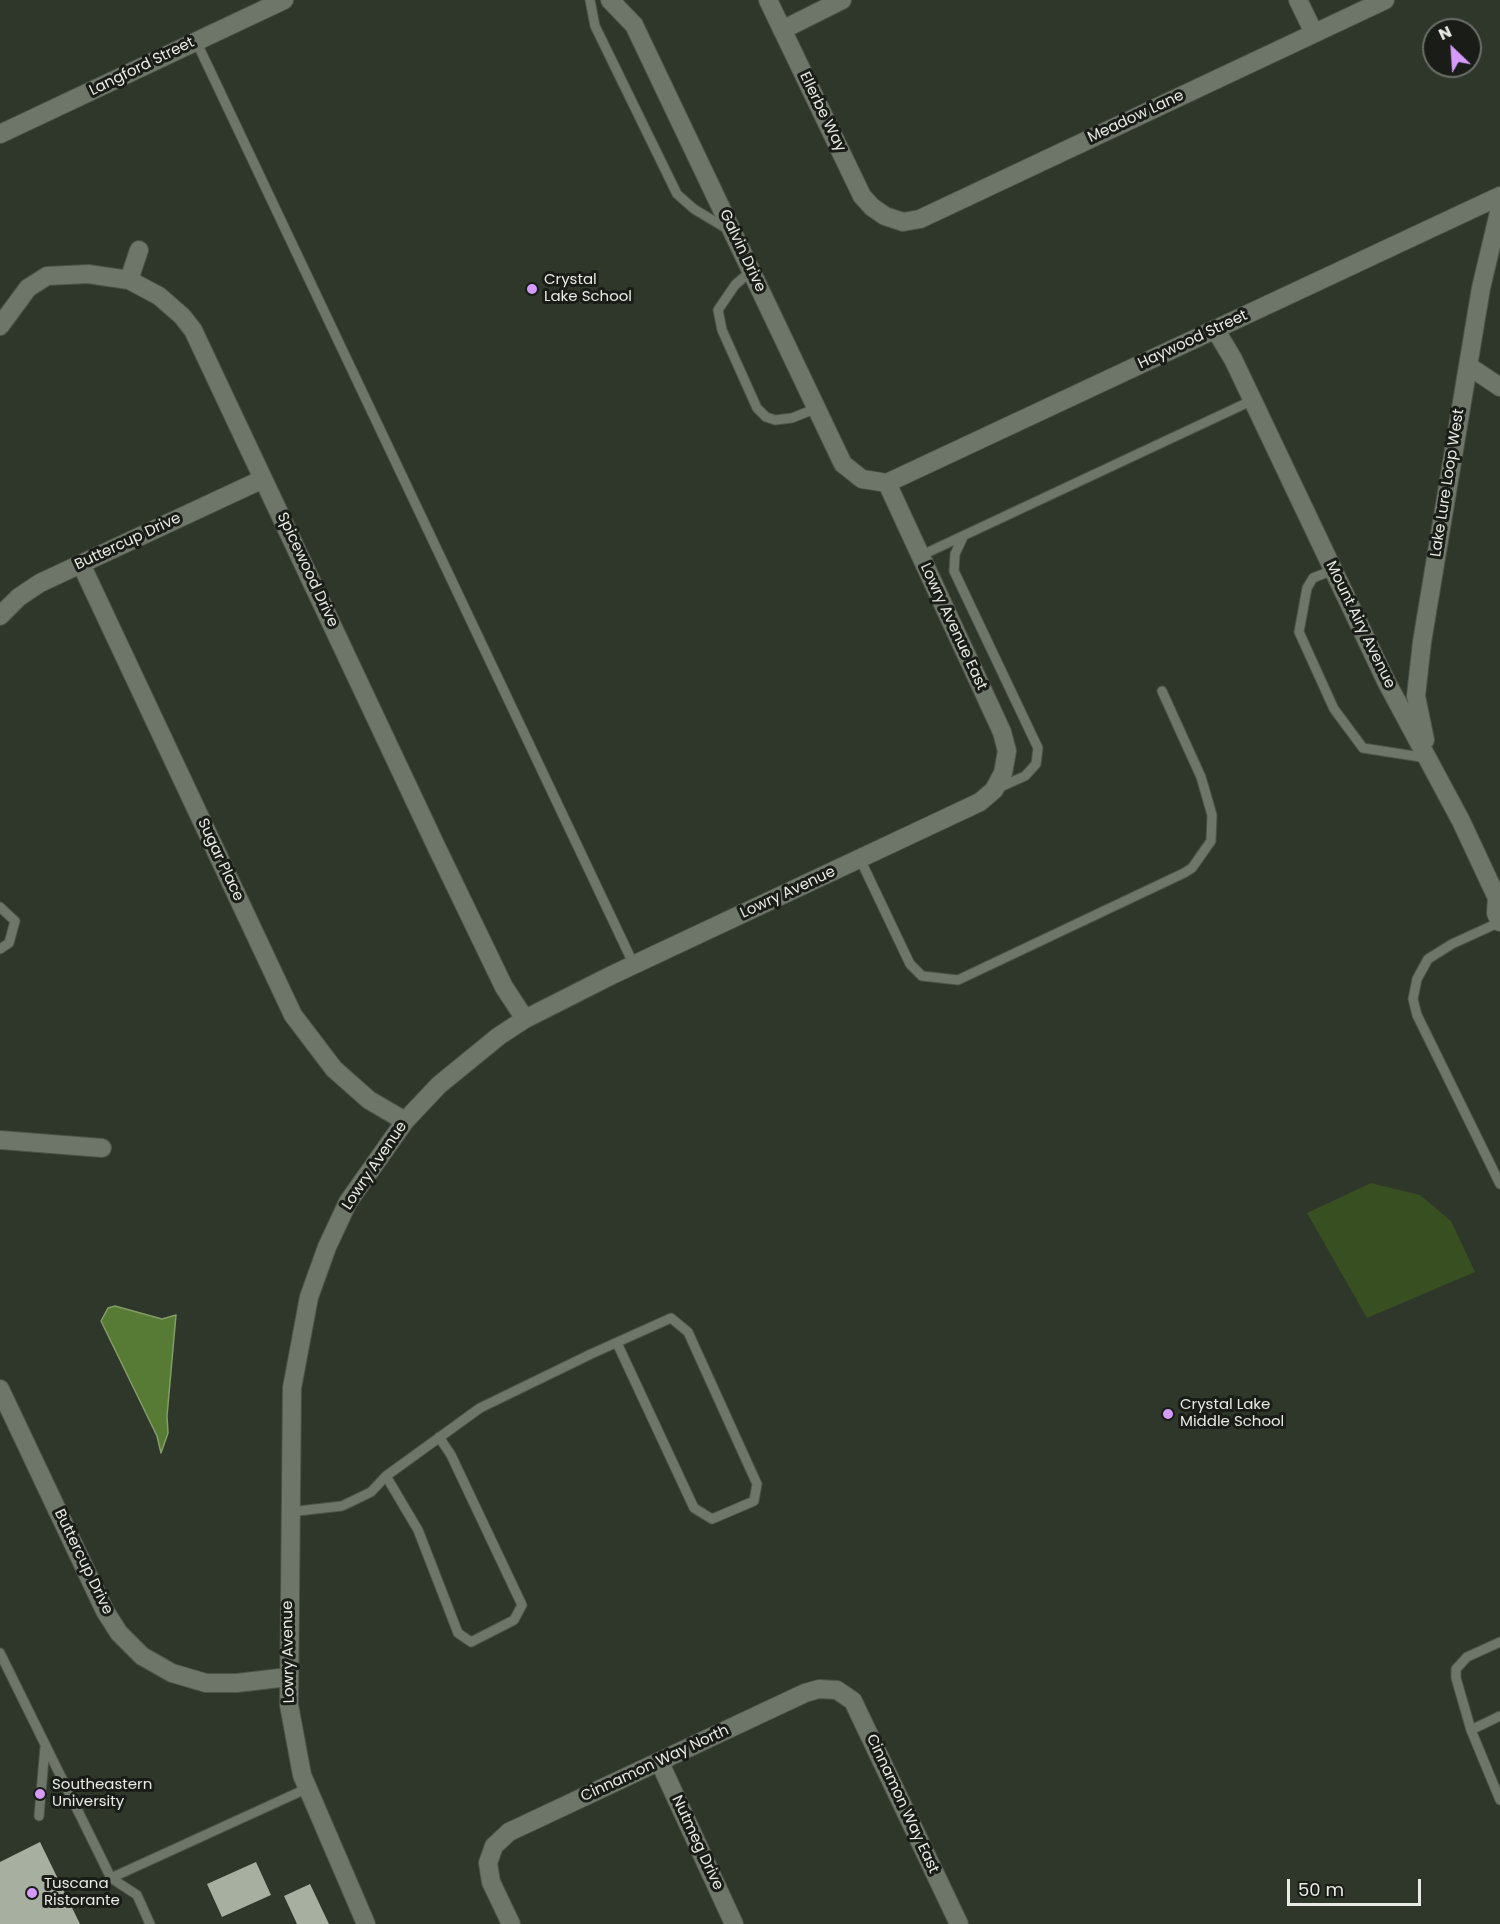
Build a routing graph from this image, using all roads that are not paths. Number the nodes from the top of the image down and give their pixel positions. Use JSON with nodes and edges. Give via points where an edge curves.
{"nodes":[{"id":1,"x":284,"y":0,"type":"edge"},
{"id":2,"x":590,"y":0,"type":"edge"},
{"id":3,"x":610,"y":0,"type":"edge"},
{"id":4,"x":768,"y":0,"type":"edge"},
{"id":5,"x":842,"y":0,"type":"edge"},
{"id":6,"x":1298,"y":0,"type":"edge"},
{"id":7,"x":1385,"y":0,"type":"edge"},
{"id":8,"x":782,"y":30,"type":"junction"},
{"id":9,"x":1314,"y":33,"type":"junction"},
{"id":10,"x":196,"y":41,"type":"junction"},
{"id":11,"x":0,"y":134,"type":"edge"},
{"id":12,"x":1500,"y":196,"type":"edge"},
{"id":13,"x":1500,"y":208,"type":"edge"},
{"id":14,"x":885,"y":216,"type":"joint"},
{"id":15,"x":733,"y":233,"type":"junction"},
{"id":16,"x":140,"y":250,"type":"dead end"},
{"id":17,"x":751,"y":271,"type":"junction"},
{"id":18,"x":129,"y":280,"type":"junction"},
{"id":19,"x":0,"y":326,"type":"edge"},
{"id":20,"x":1215,"y":329,"type":"junction"},
{"id":21,"x":1470,"y":367,"type":"junction"},
{"id":22,"x":1500,"y":387,"type":"edge"},
{"id":23,"x":1253,"y":400,"type":"junction"},
{"id":24,"x":817,"y":408,"type":"junction"},
{"id":25,"x":263,"y":479,"type":"junction"},
{"id":26,"x":886,"y":483,"type":"junction"},
{"id":27,"x":963,"y":537,"type":"junction"},
{"id":28,"x":920,"y":556,"type":"junction"},
{"id":29,"x":81,"y":564,"type":"junction"},
{"id":30,"x":1333,"y":570,"type":"junction"},
{"id":31,"x":0,"y":616,"type":"edge"},
{"id":32,"x":1162,"y":692,"type":"dead end"},
{"id":33,"x":1429,"y":759,"type":"junction"},
{"id":34,"x":1003,"y":773,"type":"joint"},
{"id":35,"x":994,"y":790,"type":"junction"},
{"id":36,"x":860,"y":859,"type":"junction"},
{"id":37,"x":0,"y":907,"type":"edge"},
{"id":38,"x":1500,"y":922,"type":"edge"},
{"id":39,"x":0,"y":949,"type":"edge"},
{"id":40,"x":634,"y":965,"type":"junction"},
{"id":41,"x":525,"y":1019,"type":"junction"},
{"id":42,"x":405,"y":1121,"type":"junction"},
{"id":43,"x":0,"y":1140,"type":"edge"},
{"id":44,"x":102,"y":1148,"type":"dead end"},
{"id":45,"x":1500,"y":1184,"type":"edge"},
{"id":46,"x":617,"y":1342,"type":"junction"},
{"id":47,"x":0,"y":1389,"type":"edge"},
{"id":48,"x":439,"y":1437,"type":"junction"},
{"id":49,"x":386,"y":1476,"type":"junction"},
{"id":50,"x":289,"y":1512,"type":"junction"},
{"id":51,"x":1500,"y":1642,"type":"edge"},
{"id":52,"x":0,"y":1653,"type":"edge"},
{"id":53,"x":288,"y":1677,"type":"junction"},
{"id":54,"x":837,"y":1690,"type":"joint"},
{"id":55,"x":1500,"y":1716,"type":"edge"},
{"id":56,"x":1471,"y":1730,"type":"junction"},
{"id":57,"x":45,"y":1745,"type":"junction"},
{"id":58,"x":660,"y":1762,"type":"junction"},
{"id":59,"x":308,"y":1788,"type":"junction"},
{"id":60,"x":1500,"y":1800,"type":"edge"},
{"id":61,"x":39,"y":1816,"type":"dead end"},
{"id":62,"x":111,"y":1878,"type":"junction"},
{"id":63,"x":150,"y":1924,"type":"edge"},
{"id":64,"x":366,"y":1924,"type":"edge"},
{"id":65,"x":511,"y":1924,"type":"edge"},
{"id":66,"x":734,"y":1924,"type":"edge"},
{"id":67,"x":959,"y":1924,"type":"edge"}],
"edges":[{"from":1,"to":10,"type":"street","name":"Langford Street"},
{"from":2,"to":15,"type":"lane","via":[[596,26],[677,194]]},
{"from":3,"to":15,"type":"street","name":"Galvin Drive","via":[[634,25]]},
{"from":4,"to":8,"type":"street","name":"Ellerbe Way"},
{"from":5,"to":8,"type":"street"},
{"from":6,"to":9,"type":"street"},
{"from":7,"to":9,"type":"street","name":"Meadow Lane"},
{"from":8,"to":14,"type":"street","name":"Ellerbe Way","via":[[862,196]]},
{"from":9,"to":14,"type":"street","name":"Meadow Lane","via":[[920,219],[903,222]]},
{"from":10,"to":11,"type":"street","name":"Langford Street"},
{"from":10,"to":40,"type":"lane"},
{"from":12,"to":20,"type":"street","name":"Haywood Street"},
{"from":13,"to":21,"type":"street","name":"Lake Lure Loop West","via":[[1481,288]]},
{"from":15,"to":17,"type":"street","name":"Galvin Drive"},
{"from":16,"to":18,"type":"street"},
{"from":17,"to":24,"type":"street","name":"Galvin Drive"},
{"from":17,"to":24,"type":"lane","via":[[735,285],[718,310],[722,330],[757,408],[775,420]]},
{"from":18,"to":19,"type":"street","name":"Spicewood Drive","via":[[88,274],[47,276],[28,288]]},
{"from":18,"to":25,"type":"street","name":"Spicewood Drive","via":[[159,296],[193,330]]},
{"from":20,"to":23,"type":"street","name":"Mount Airy Avenue"},
{"from":20,"to":26,"type":"street","name":"Haywood Street"},
{"from":21,"to":22,"type":"street"},
{"from":21,"to":33,"type":"street","name":"Lake Lure Loop West","via":[[1431,585],[1416,696]]},
{"from":23,"to":27,"type":"lane"},
{"from":23,"to":30,"type":"street","name":"Mount Airy Avenue"},
{"from":24,"to":26,"type":"street","name":"Galvin Drive","via":[[843,464],[862,479]]},
{"from":25,"to":29,"type":"street","name":"Buttercup Drive"},
{"from":25,"to":41,"type":"street","name":"Spicewood Drive","via":[[504,987]]},
{"from":26,"to":28,"type":"street","name":"Lowry Avenue East"},
{"from":27,"to":28,"type":"lane"},
{"from":27,"to":35,"type":"lane","via":[[955,555],[954,571],[1038,748],[1036,764],[1025,776]]},
{"from":28,"to":34,"type":"street","name":"Lowry Avenue East","via":[[1002,732],[1006,751]]},
{"from":29,"to":31,"type":"street","name":"Buttercup Drive","via":[[40,583]]},
{"from":29,"to":42,"type":"street","name":"Sugar Place","via":[[293,1015],[334,1069],[369,1100]]},
{"from":30,"to":33,"type":"street","name":"Mount Airy Avenue","via":[[1386,681]]},
{"from":30,"to":33,"type":"lane","via":[[1313,578],[1307,588],[1299,632],[1334,709],[1363,748]]},
{"from":32,"to":36,"type":"lane","via":[[1202,777],[1212,815],[1211,841],[1184,873],[958,980],[922,976],[910,964]]},
{"from":33,"to":38,"type":"street","name":"Mount Airy Avenue","via":[[1497,898]]},
{"from":34,"to":35,"type":"street","name":"Lowry Avenue"},
{"from":35,"to":36,"type":"street","name":"Lowry Avenue","via":[[981,802]]},
{"from":36,"to":40,"type":"street","name":"Lowry Avenue"},
{"from":37,"to":39,"type":"lane","via":[[15,921],[9,943]]},
{"from":38,"to":45,"type":"lane","via":[[1428,959],[1417,979],[1413,999],[1417,1015]]},
{"from":40,"to":41,"type":"street","name":"Lowry Avenue"},
{"from":41,"to":42,"type":"street","name":"Lowry Avenue","via":[[461,1065]]},
{"from":42,"to":50,"type":"street","name":"Lowry Avenue","via":[[348,1202],[309,1298],[292,1388]]},
{"from":43,"to":44,"type":"street"},
{"from":46,"to":46,"type":"lane","via":[[671,1318],[688,1332],[757,1484],[754,1501],[712,1519],[694,1508]]},
{"from":46,"to":48,"type":"lane","via":[[480,1408]]},
{"from":47,"to":53,"type":"street","name":"Buttercup Drive","via":[[119,1633],[142,1656],[172,1673],[206,1683]]},
{"from":48,"to":49,"type":"lane"},
{"from":48,"to":49,"type":"lane","via":[[452,1455],[522,1605],[514,1620],[471,1642],[458,1633],[418,1530]]},
{"from":49,"to":50,"type":"lane","via":[[371,1492],[342,1506]]},
{"from":50,"to":53,"type":"street","name":"Lowry Avenue"},
{"from":51,"to":56,"type":"lane","via":[[1467,1658],[1456,1669],[1457,1691]]},
{"from":52,"to":57,"type":"lane"},
{"from":53,"to":59,"type":"street","name":"Lowry Avenue","via":[[293,1736]]},
{"from":54,"to":58,"type":"street","name":"Cinnamon Way North","via":[[805,1693]]},
{"from":54,"to":67,"type":"street","name":"Cinnamon Way East","via":[[853,1701]]},
{"from":55,"to":56,"type":"lane"},
{"from":56,"to":60,"type":"lane"},
{"from":57,"to":61,"type":"lane"},
{"from":57,"to":62,"type":"lane"},
{"from":58,"to":65,"type":"street","name":"Cinnamon Way North","via":[[508,1832],[494,1846],[488,1863],[491,1882]]},
{"from":58,"to":66,"type":"street","name":"Nutmeg Drive"},
{"from":59,"to":62,"type":"lane"},
{"from":59,"to":64,"type":"street","name":"Lowry Avenue"},
{"from":62,"to":63,"type":"lane","via":[[137,1895]]}]}
